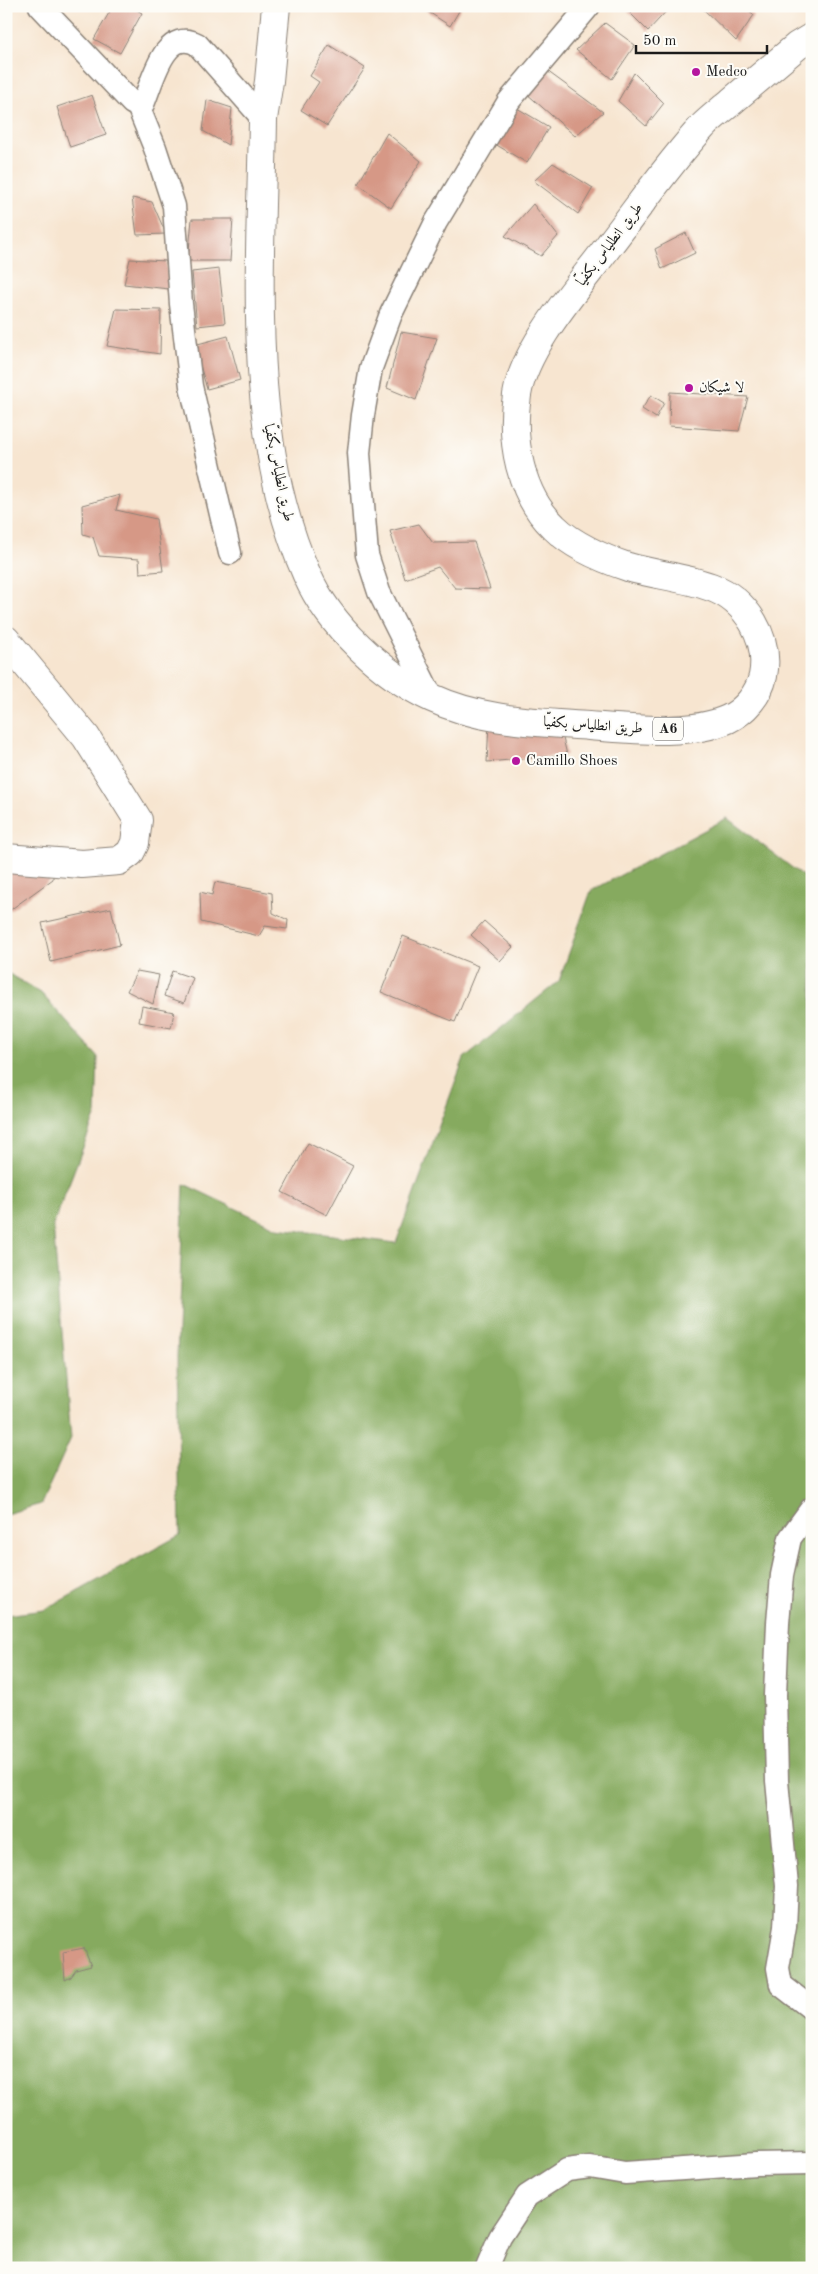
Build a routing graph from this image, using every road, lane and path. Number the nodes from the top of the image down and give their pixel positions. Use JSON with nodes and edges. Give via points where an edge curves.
{"nodes":[{"id":1,"x":40,"y":6,"type":"edge"},
{"id":2,"x":276,"y":6,"type":"edge"},
{"id":3,"x":589,"y":6,"type":"edge"},
{"id":4,"x":812,"y":19,"type":"edge"},
{"id":5,"x":804,"y":42,"type":"edge"},
{"id":6,"x":138,"y":106,"type":"junction"},
{"id":7,"x":263,"y":119,"type":"junction"},
{"id":8,"x":230,"y":553,"type":"dead end"},
{"id":9,"x":6,"y":640,"type":"edge"},
{"id":10,"x":432,"y":698,"type":"junction"},
{"id":11,"x":6,"y":858,"type":"edge"},
{"id":12,"x":812,"y":1508,"type":"edge"},
{"id":13,"x":812,"y":2009,"type":"edge"},
{"id":14,"x":812,"y":2163,"type":"edge"},
{"id":15,"x":487,"y":2268,"type":"edge"}],
"edges":[{"from":1,"to":6,"type":"street"},
{"from":2,"to":7,"type":"main road","name":"طريق انطلياس بكفيّا","number":"A6"},
{"from":3,"to":10,"type":"street","via":[[509,101],[436,222],[391,314],[371,368],[359,453],[367,555],[379,592]]},
{"from":4,"to":5,"type":"main road","name":"طريق انطلياس بكفيّا","number":"A6"},
{"from":5,"to":10,"type":"main road","name":"طريق انطلياس بكفيّا","number":"A6","via":[[705,124],[553,320],[528,362],[517,394],[516,437],[521,470],[533,499],[553,527],[587,548],[629,567],[714,588],[730,598],[749,616],[763,641],[762,683],[751,702],[730,718],[703,726],[657,731],[490,716]]},
{"from":6,"to":7,"type":"street","via":[[144,104],[166,50],[181,39],[197,44]]},
{"from":6,"to":8,"type":"street","via":[[174,206],[191,386]]},
{"from":7,"to":10,"type":"main road","name":"طريق انطلياس بكفيّا","number":"A6","via":[[260,365],[269,437],[292,538],[315,593],[335,619],[391,675]]},
{"from":9,"to":11,"type":"main road","via":[[86,737],[133,810],[138,829],[130,853],[119,861],[82,864]]},
{"from":12,"to":13,"type":"street","via":[[790,1538],[782,1575],[775,1695],[777,1781],[787,1886],[778,1968],[781,1985]]},
{"from":14,"to":15,"type":"street","via":[[625,2173],[590,2168],[567,2170],[527,2196],[500,2237]]}]}
